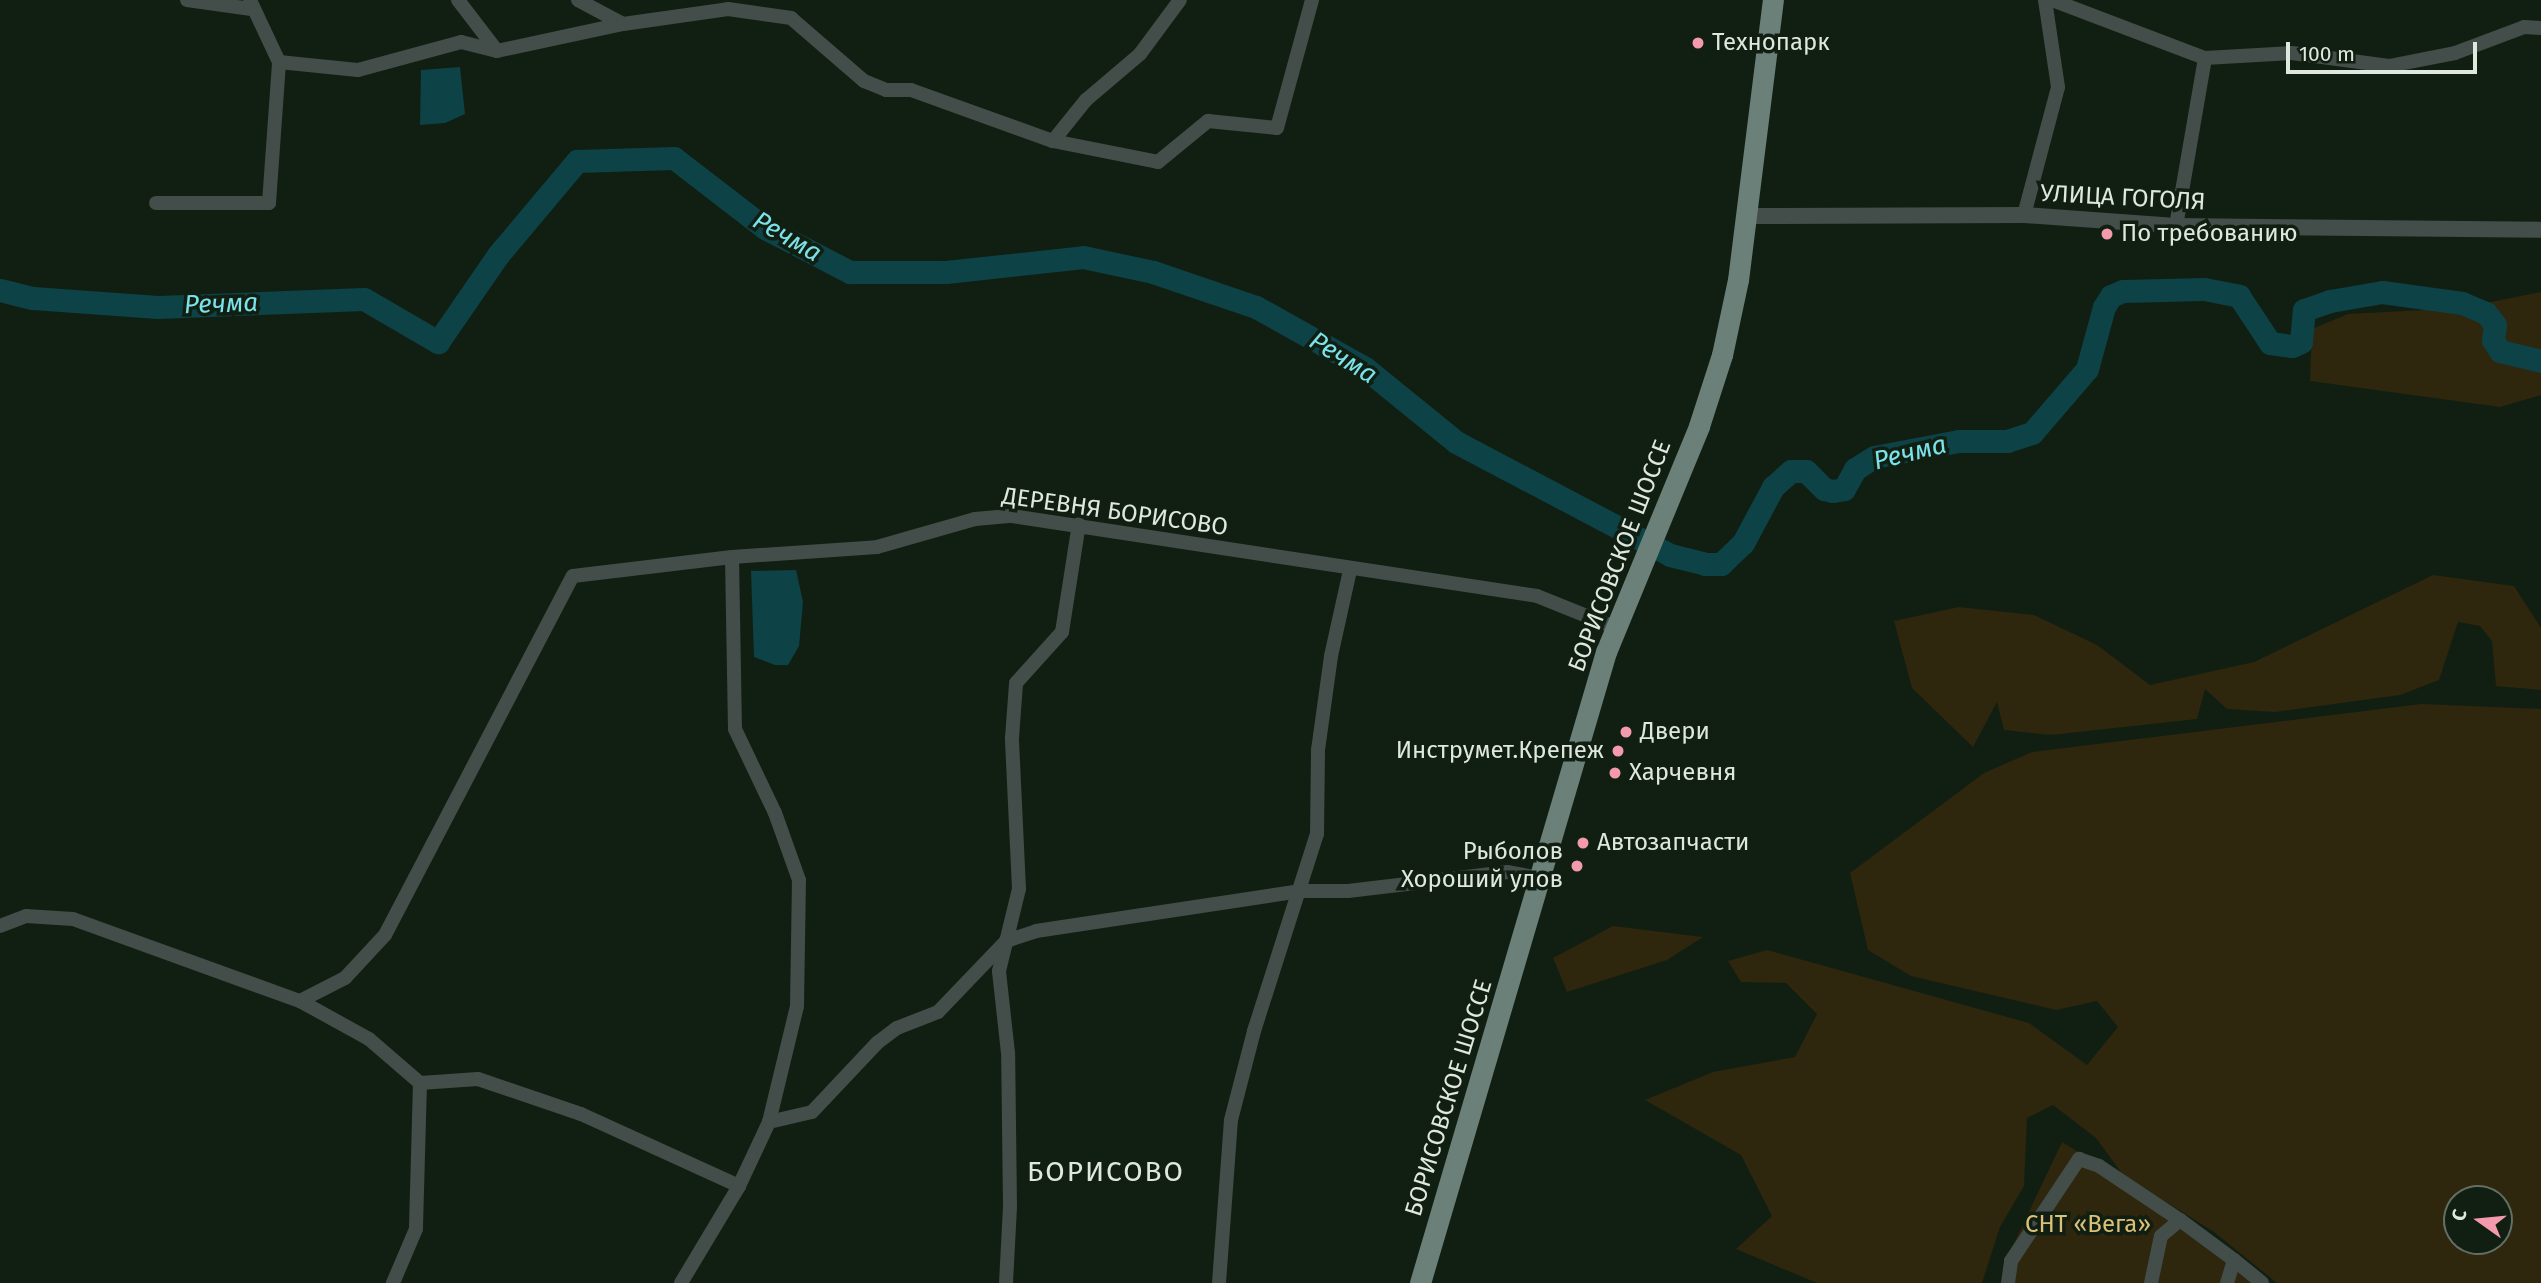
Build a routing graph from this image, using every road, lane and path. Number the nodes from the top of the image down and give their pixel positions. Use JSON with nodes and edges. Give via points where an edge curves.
{"nodes":[{"id":1,"x":187,"y":0,"type":"edge"},
{"id":2,"x":458,"y":0,"type":"edge"},
{"id":3,"x":578,"y":0,"type":"edge"},
{"id":4,"x":1180,"y":0,"type":"edge"},
{"id":5,"x":1312,"y":0,"type":"edge"},
{"id":6,"x":1773,"y":0,"type":"edge"},
{"id":7,"x":2045,"y":0,"type":"edge"},
{"id":8,"x":2052,"y":0,"type":"edge"},
{"id":9,"x":251,"y":5,"type":"edge"},
{"id":10,"x":623,"y":24,"type":"junction"},
{"id":11,"x":2541,"y":28,"type":"edge"},
{"id":12,"x":497,"y":51,"type":"junction"},
{"id":13,"x":2205,"y":58,"type":"junction"},
{"id":14,"x":279,"y":62,"type":"junction"},
{"id":15,"x":1053,"y":141,"type":"junction"},
{"id":16,"x":156,"y":203,"type":"dead end"},
{"id":17,"x":2024,"y":215,"type":"junction"},
{"id":18,"x":1745,"y":216,"type":"junction"},
{"id":19,"x":2176,"y":226,"type":"junction"},
{"id":20,"x":2541,"y":230,"type":"edge"},
{"id":21,"x":1079,"y":524,"type":"junction"},
{"id":22,"x":732,"y":557,"type":"junction"},
{"id":23,"x":1350,"y":570,"type":"junction"},
{"id":24,"x":1614,"y":627,"type":"junction"},
{"id":25,"x":1540,"y":877,"type":"junction"},
{"id":26,"x":1301,"y":891,"type":"junction"},
{"id":27,"x":0,"y":926,"type":"edge"},
{"id":28,"x":1006,"y":942,"type":"junction"},
{"id":29,"x":300,"y":1001,"type":"junction"},
{"id":30,"x":420,"y":1083,"type":"junction"},
{"id":31,"x":769,"y":1122,"type":"junction"},
{"id":32,"x":738,"y":1186,"type":"junction"},
{"id":33,"x":2180,"y":1220,"type":"junction"},
{"id":34,"x":2234,"y":1260,"type":"junction"},
{"id":35,"x":393,"y":1283,"type":"edge"},
{"id":36,"x":681,"y":1283,"type":"edge"},
{"id":37,"x":1006,"y":1283,"type":"edge"},
{"id":38,"x":1219,"y":1283,"type":"edge"},
{"id":39,"x":1420,"y":1283,"type":"edge"},
{"id":40,"x":2008,"y":1283,"type":"edge"},
{"id":41,"x":2151,"y":1283,"type":"edge"},
{"id":42,"x":2227,"y":1283,"type":"edge"},
{"id":43,"x":2262,"y":1283,"type":"edge"}],
"edges":[{"from":1,"to":9,"type":"street"},
{"from":2,"to":12,"type":"street"},
{"from":3,"to":10,"type":"street"},
{"from":4,"to":15,"type":"street","via":[[1140,54],[1086,100]]},
{"from":5,"to":15,"type":"street","via":[[1278,128],[1208,121],[1158,162]]},
{"from":6,"to":18,"type":"main road","name":"БОРИСОВСКОЕ ШОССЕ"},
{"from":7,"to":17,"type":"street","via":[[2058,87]]},
{"from":8,"to":13,"type":"street"},
{"from":9,"to":14,"type":"street"},
{"from":10,"to":12,"type":"street"},
{"from":10,"to":15,"type":"street","via":[[728,9],[791,18],[864,80],[886,90],[911,90]]},
{"from":11,"to":13,"type":"street","via":[[2524,27],[2455,53],[2389,66],[2292,53]]},
{"from":12,"to":14,"type":"street","via":[[461,42],[358,70]]},
{"from":13,"to":19,"type":"street"},
{"from":14,"to":16,"type":"street","via":[[269,203]]},
{"from":17,"to":18,"type":"street","name":"УЛИЦА ГОГОЛЯ"},
{"from":17,"to":19,"type":"street","name":"УЛИЦА ГОГОЛЯ"},
{"from":18,"to":24,"type":"main road","name":"БОРИСОВСКОЕ ШОССЕ","via":[[1722,355],[1663,514]]},
{"from":19,"to":20,"type":"street","name":"УЛИЦА ГОГОЛЯ"},
{"from":21,"to":22,"type":"street","name":"ДЕРЕВНЯ БОРИСОВО","via":[[1012,516],[975,519],[877,547]]},
{"from":21,"to":23,"type":"street","name":"ДЕРЕВНЯ БОРИСОВО"},
{"from":21,"to":28,"type":"street","via":[[1062,632],[1016,683],[1012,738],[1019,889]]},
{"from":22,"to":29,"type":"street","name":"ДЕРЕВНЯ БОРИСОВО","via":[[573,576],[385,935],[345,978]]},
{"from":22,"to":31,"type":"street","via":[[735,729],[775,813],[799,880],[797,1006]]},
{"from":23,"to":24,"type":"street","name":"ДЕРЕВНЯ БОРИСОВО","via":[[1537,596]]},
{"from":23,"to":26,"type":"street","via":[[1331,656],[1318,750],[1318,834]]},
{"from":24,"to":25,"type":"main road","name":"БОРИСОВСКОЕ ШОССЕ"},
{"from":25,"to":26,"type":"street","via":[[1508,872],[1348,891]]},
{"from":25,"to":39,"type":"main road","name":"БОРИСОВСКОЕ ШОССЕ"},
{"from":26,"to":28,"type":"street","via":[[1037,931]]},
{"from":26,"to":38,"type":"street","via":[[1254,1031],[1231,1119]]},
{"from":27,"to":29,"type":"street","via":[[26,916],[73,919]]},
{"from":28,"to":31,"type":"street","via":[[938,1012],[897,1028],[877,1043],[812,1112]]},
{"from":28,"to":37,"type":"street","via":[[999,971],[1008,1067]]},
{"from":29,"to":30,"type":"street","via":[[369,1039]]},
{"from":30,"to":32,"type":"street","via":[[478,1079],[581,1114]]},
{"from":30,"to":35,"type":"street","via":[[416,1229]]},
{"from":31,"to":32,"type":"street"},
{"from":32,"to":36,"type":"street"},
{"from":33,"to":34,"type":"street"},
{"from":33,"to":40,"type":"street","via":[[2099,1166],[2079,1159],[2011,1261]]},
{"from":33,"to":41,"type":"street","via":[[2161,1236]]},
{"from":34,"to":42,"type":"street"},
{"from":34,"to":43,"type":"street"}]}
